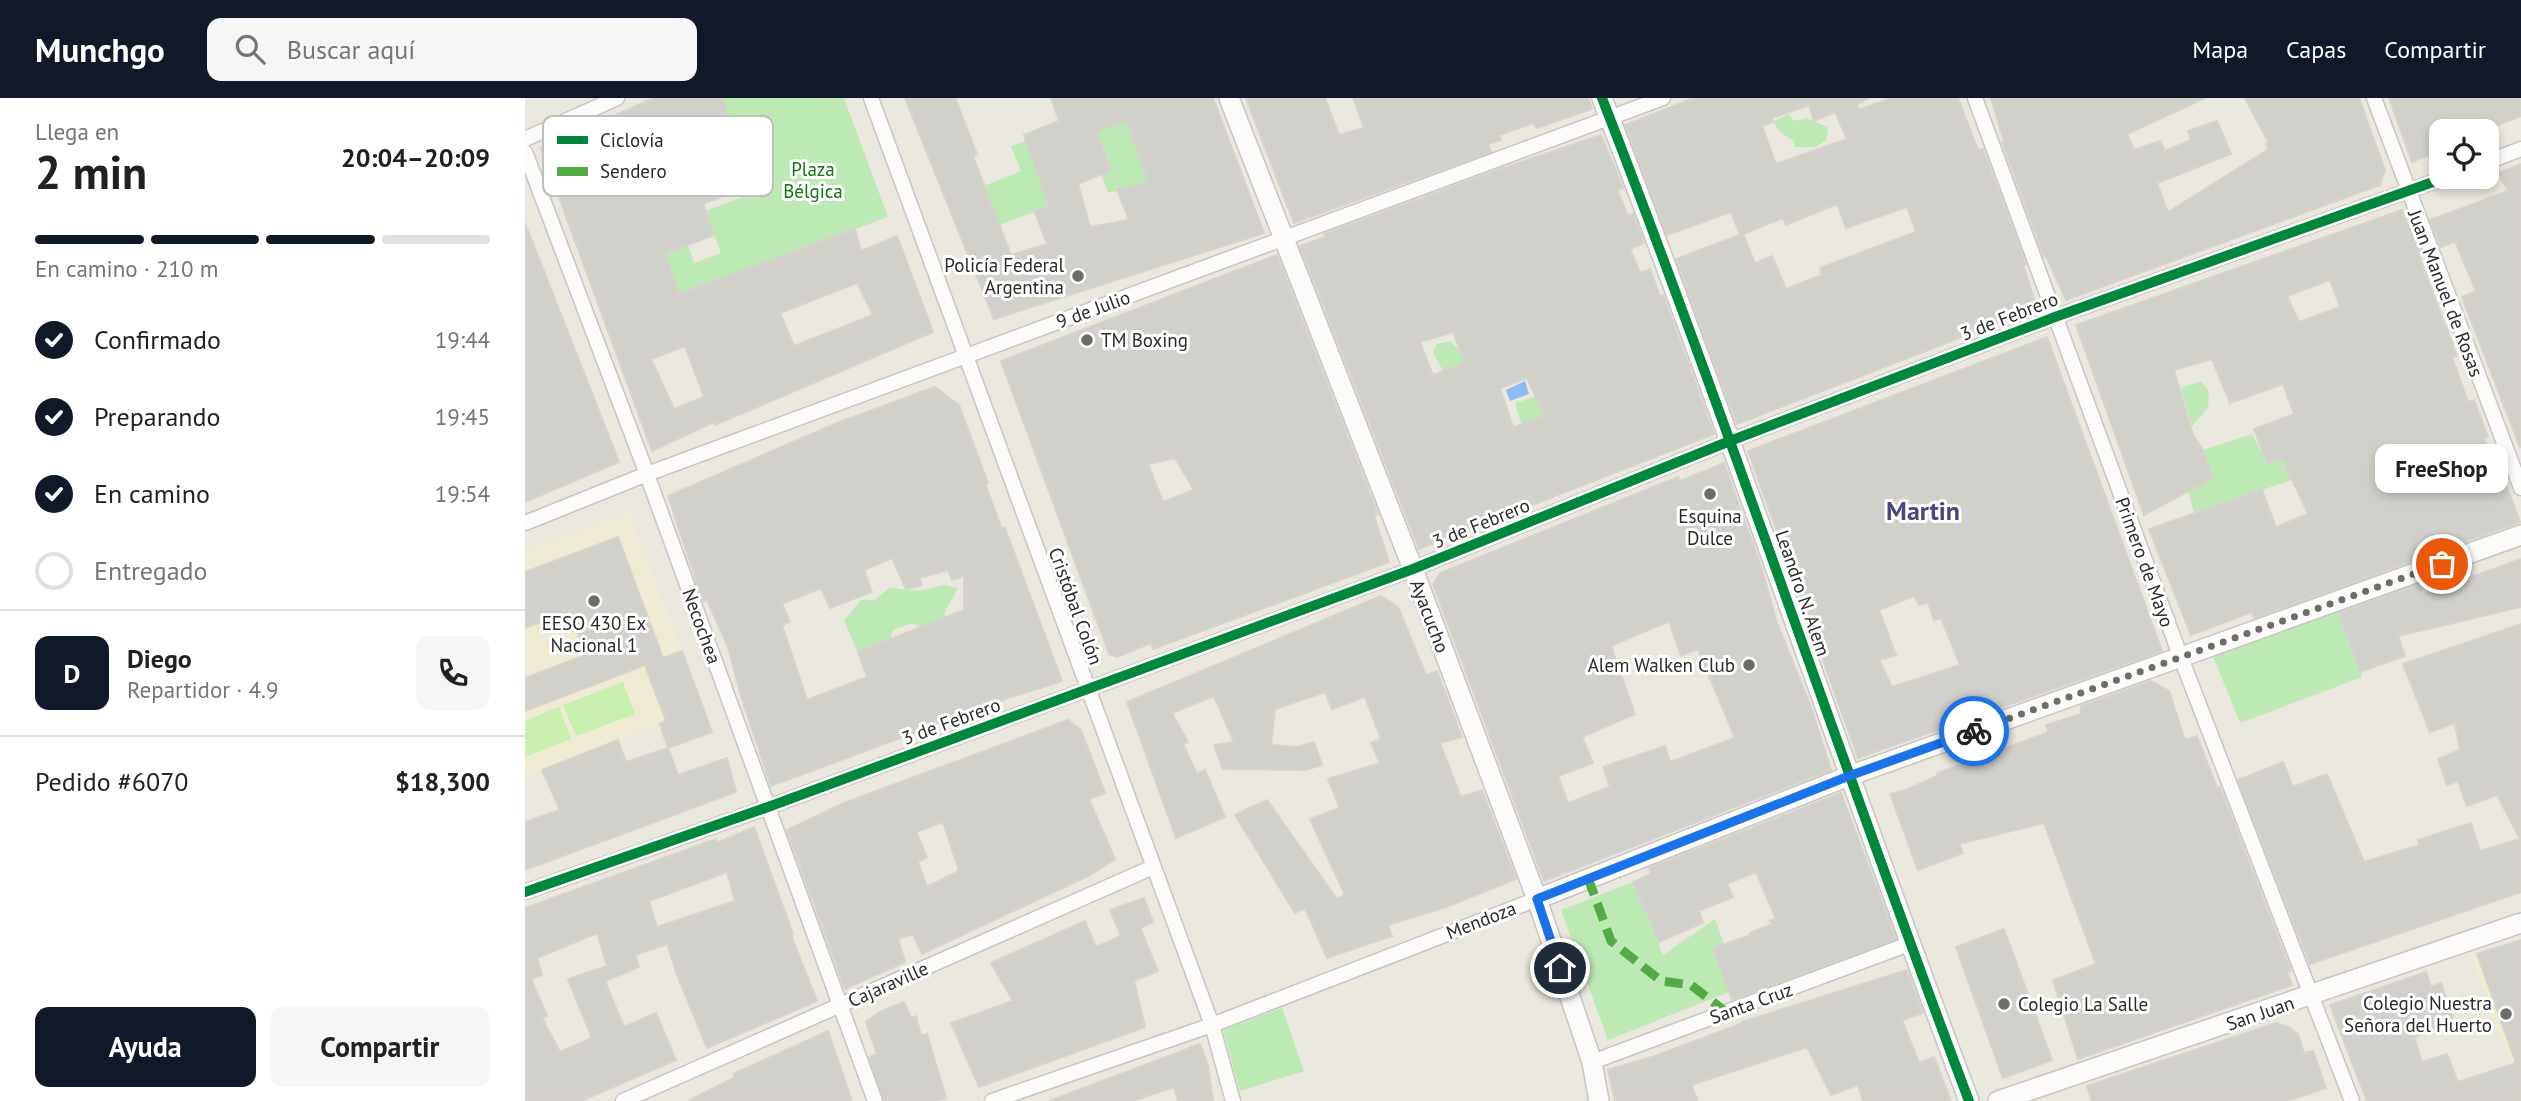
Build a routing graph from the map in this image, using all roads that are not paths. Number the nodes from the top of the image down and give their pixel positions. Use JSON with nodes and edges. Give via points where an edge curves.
{"nodes":[{"id":1,"x":617,"y":98,"type":"edge"},
{"id":2,"x":871,"y":98,"type":"edge"},
{"id":3,"x":1229,"y":98,"type":"edge"},
{"id":4,"x":1602,"y":98,"type":"edge"},
{"id":5,"x":1663,"y":98,"type":"edge"},
{"id":6,"x":1975,"y":98,"type":"edge"},
{"id":7,"x":2374,"y":98,"type":"edge"},
{"id":8,"x":577,"y":116,"type":"edge"},
{"id":9,"x":1609,"y":118,"type":"junction"},
{"id":10,"x":543,"y":131,"type":"edge"},
{"id":11,"x":525,"y":139,"type":"edge"},
{"id":12,"x":2521,"y":149,"type":"edge"},
{"id":13,"x":525,"y":152,"type":"edge"},
{"id":14,"x":2499,"y":157,"type":"edge"},
{"id":15,"x":2429,"y":183,"type":"edge"},
{"id":16,"x":2407,"y":191,"type":"junction"},
{"id":17,"x":1283,"y":239,"type":"junction"},
{"id":18,"x":2055,"y":317,"type":"junction"},
{"id":19,"x":966,"y":356,"type":"junction"},
{"id":20,"x":1730,"y":441,"type":"junction"},
{"id":21,"x":647,"y":474,"type":"junction"},
{"id":22,"x":2521,"y":488,"type":"edge"},
{"id":23,"x":525,"y":523,"type":"edge"},
{"id":24,"x":2521,"y":535,"type":"edge"},
{"id":25,"x":1413,"y":569,"type":"junction"},
{"id":26,"x":2181,"y":658,"type":"junction"},
{"id":27,"x":1088,"y":689,"type":"junction"},
{"id":28,"x":1849,"y":776,"type":"junction"},
{"id":29,"x":768,"y":807,"type":"junction"},
{"id":30,"x":1153,"y":867,"type":"junction"},
{"id":31,"x":525,"y":892,"type":"edge"},
{"id":32,"x":1537,"y":899,"type":"junction"},
{"id":33,"x":2521,"y":923,"type":"edge"},
{"id":34,"x":1909,"y":944,"type":"junction"},
{"id":35,"x":2310,"y":996,"type":"junction"},
{"id":36,"x":839,"y":1006,"type":"junction"},
{"id":37,"x":1212,"y":1025,"type":"junction"},
{"id":38,"x":1592,"y":1062,"type":"junction"},
{"id":39,"x":623,"y":1101,"type":"edge"},
{"id":40,"x":876,"y":1101,"type":"edge"},
{"id":41,"x":992,"y":1101,"type":"edge"},
{"id":42,"x":1233,"y":1101,"type":"edge"},
{"id":43,"x":1599,"y":1101,"type":"edge"},
{"id":44,"x":1969,"y":1101,"type":"edge"},
{"id":45,"x":1998,"y":1101,"type":"edge"},
{"id":46,"x":2352,"y":1101,"type":"edge"}],
"edges":[{"from":1,"to":8,"type":"street"},
{"from":2,"to":19,"type":"street","name":"Cristóbal Colón"},
{"from":3,"to":17,"type":"main road","name":"Ayacucho"},
{"from":4,"to":9,"type":"main road","name":"Leandro N. Alem"},
{"from":5,"to":9,"type":"street","name":"9 de Julio"},
{"from":6,"to":18,"type":"street","name":"Primero de Mayo"},
{"from":7,"to":16,"type":"street","name":"Juan Manuel de Rosas"},
{"from":9,"to":17,"type":"street","name":"9 de Julio"},
{"from":9,"to":20,"type":"main road","name":"Leandro N. Alem"},
{"from":10,"to":11,"type":"street"},
{"from":12,"to":14,"type":"street"},
{"from":13,"to":21,"type":"street","name":"Necochea"},
{"from":15,"to":16,"type":"street","name":"3 de Febrero"},
{"from":16,"to":18,"type":"street","name":"3 de Febrero"},
{"from":16,"to":22,"type":"street","name":"Juan Manuel de Rosas"},
{"from":17,"to":19,"type":"street","name":"9 de Julio"},
{"from":17,"to":25,"type":"main road","name":"Ayacucho"},
{"from":18,"to":20,"type":"street","name":"3 de Febrero"},
{"from":18,"to":26,"type":"street","name":"Primero de Mayo"},
{"from":19,"to":21,"type":"street","name":"9 de Julio"},
{"from":19,"to":27,"type":"street","name":"Cristóbal Colón"},
{"from":20,"to":25,"type":"street","name":"3 de Febrero"},
{"from":20,"to":28,"type":"main road","name":"Leandro N. Alem"},
{"from":21,"to":23,"type":"street","name":"9 de Julio"},
{"from":21,"to":29,"type":"street","name":"Necochea"},
{"from":24,"to":26,"type":"main road","name":"Mendoza"},
{"from":25,"to":27,"type":"street","name":"3 de Febrero"},
{"from":25,"to":32,"type":"main road","name":"Ayacucho"},
{"from":26,"to":28,"type":"main road","name":"Mendoza"},
{"from":26,"to":35,"type":"street","name":"Primero de Mayo"},
{"from":27,"to":29,"type":"street","name":"3 de Febrero"},
{"from":27,"to":30,"type":"street","name":"Cristóbal Colón"},
{"from":28,"to":32,"type":"main road","name":"Mendoza"},
{"from":28,"to":34,"type":"main road","name":"Leandro N. Alem"},
{"from":29,"to":31,"type":"street","name":"3 de Febrero"},
{"from":29,"to":36,"type":"street","name":"Necochea"},
{"from":30,"to":36,"type":"street","name":"Cajaraville"},
{"from":30,"to":37,"type":"street","name":"Cristóbal Colón"},
{"from":32,"to":37,"type":"street","name":"Mendoza"},
{"from":32,"to":38,"type":"main road","name":"Ayacucho"},
{"from":33,"to":35,"type":"main road","name":"San Juan"},
{"from":34,"to":38,"type":"street","name":"Santa Cruz"},
{"from":34,"to":44,"type":"main road","name":"Leandro N. Alem"},
{"from":35,"to":45,"type":"main road","name":"San Juan"},
{"from":35,"to":46,"type":"street","name":"Primero de Mayo"},
{"from":36,"to":39,"type":"street","name":"Cajaraville"},
{"from":36,"to":40,"type":"street","name":"Necochea"},
{"from":37,"to":41,"type":"street","name":"Mendoza"},
{"from":37,"to":42,"type":"street","name":"Cristóbal Colón"},
{"from":38,"to":43,"type":"main road","name":"Ayacucho"}]}
